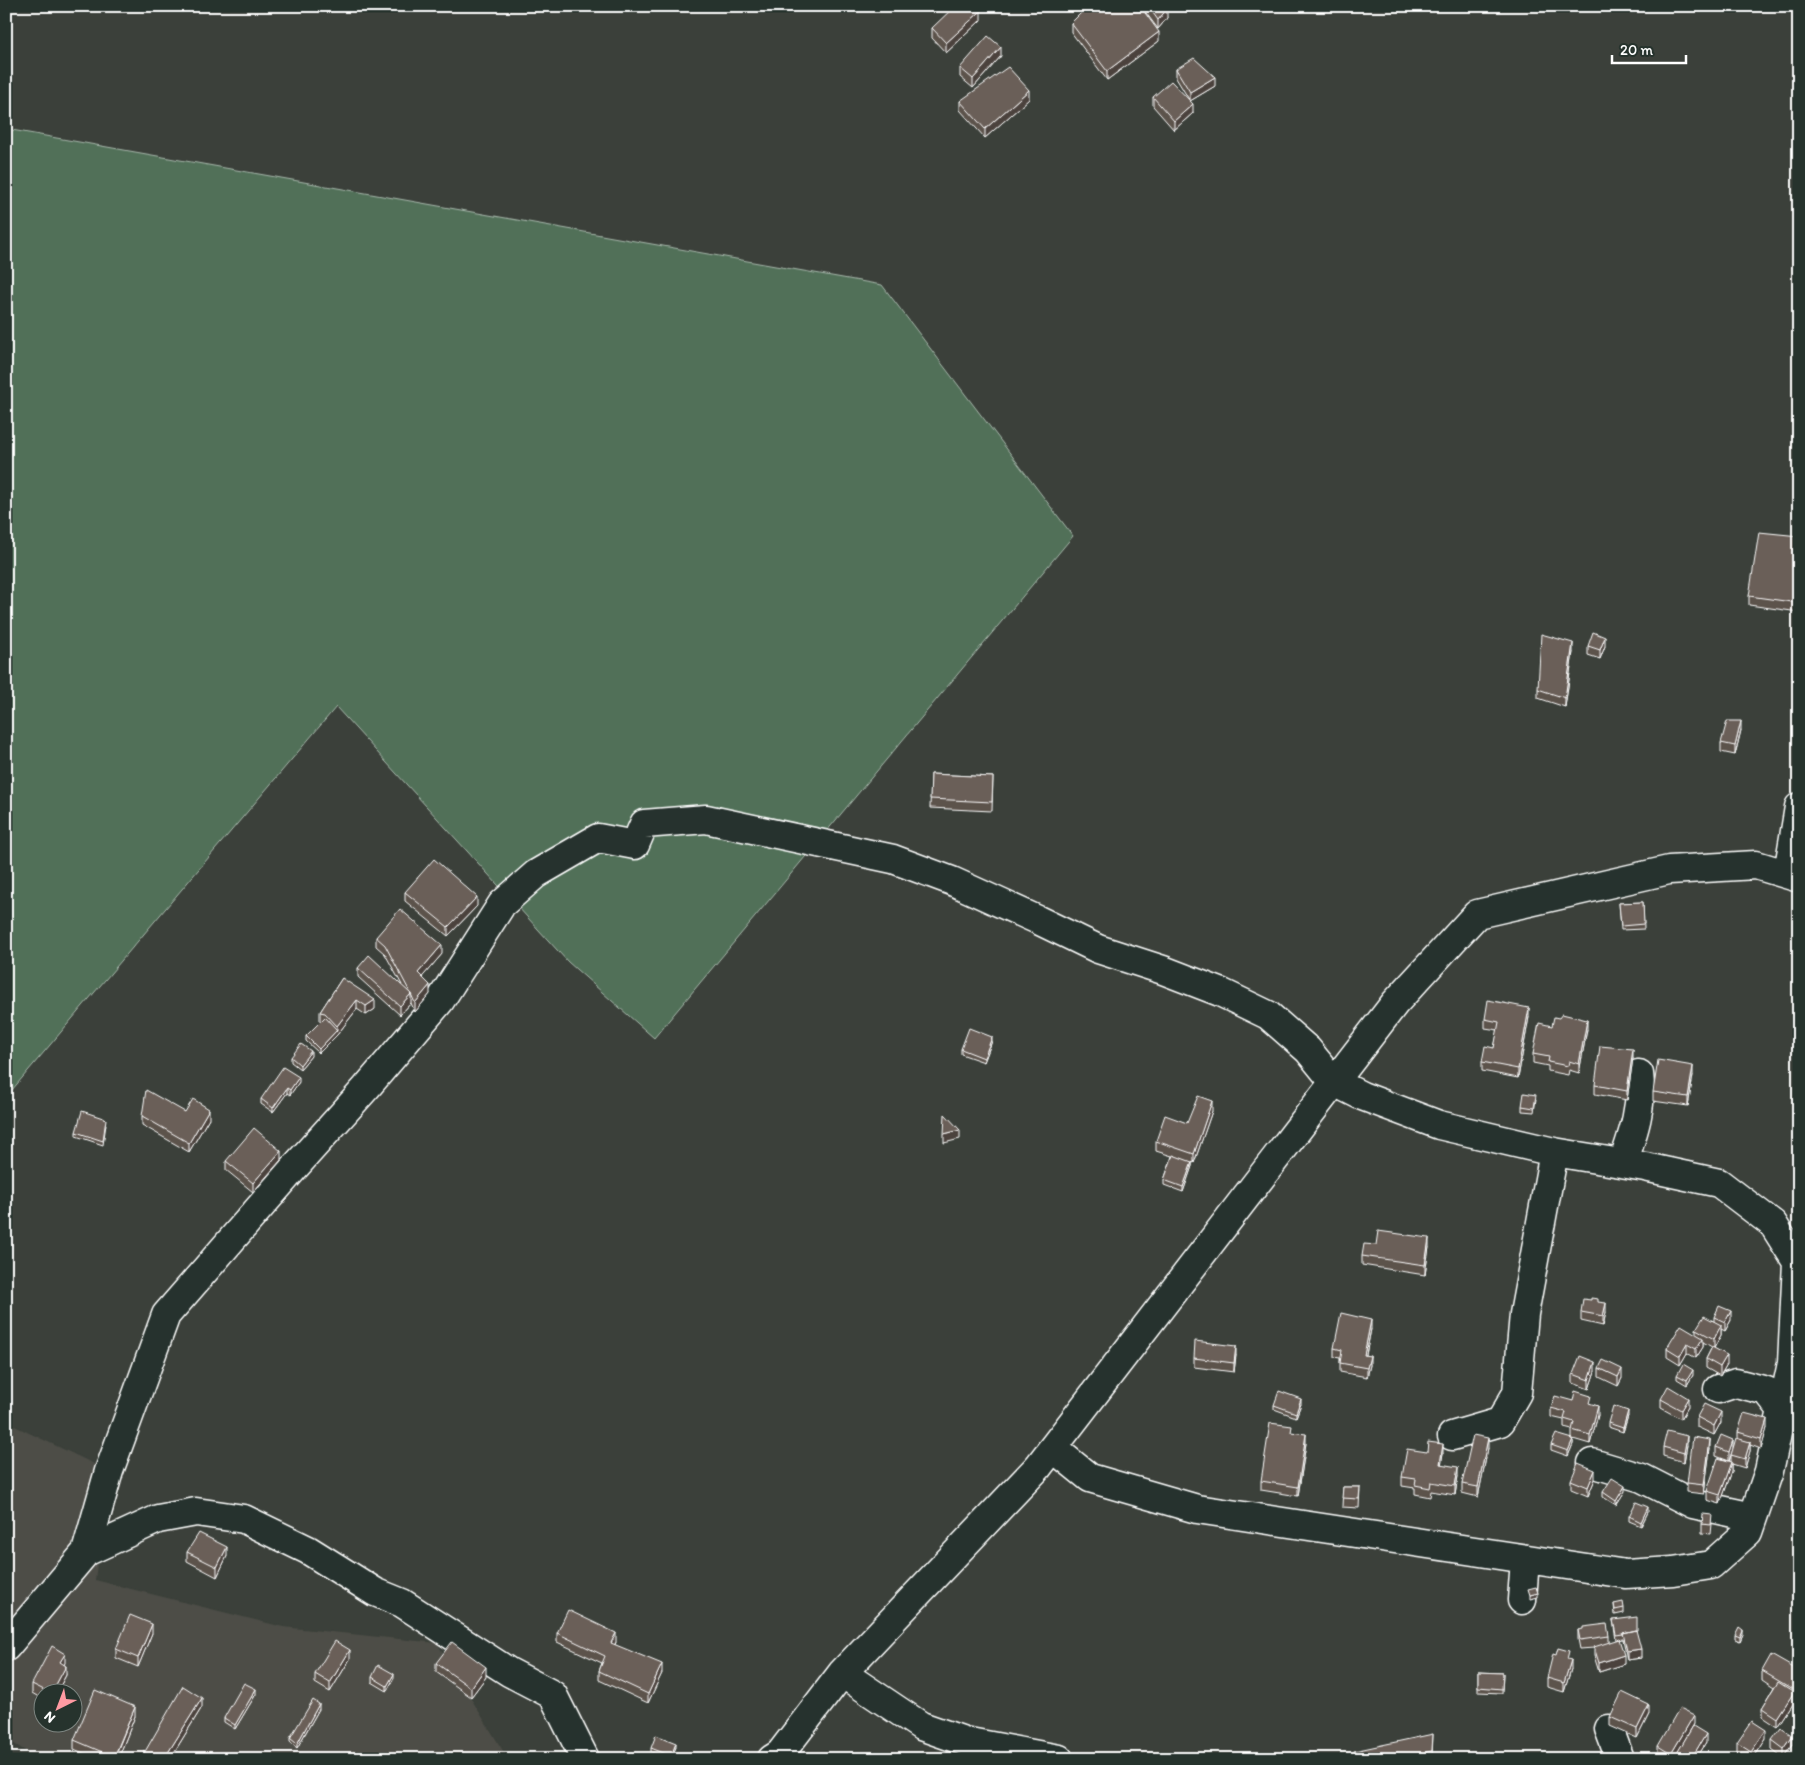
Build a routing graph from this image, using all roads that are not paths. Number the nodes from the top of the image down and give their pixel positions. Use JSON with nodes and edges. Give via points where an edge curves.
{"nodes":[{"id":1,"x":1799,"y":807,"type":"edge"},
{"id":2,"x":1793,"y":876,"type":"edge"},
{"id":3,"x":1639,"y":1074,"type":"dead end"},
{"id":4,"x":1334,"y":1082,"type":"junction"},
{"id":5,"x":1554,"y":1152,"type":"junction"},
{"id":6,"x":1623,"y":1163,"type":"junction"},
{"id":7,"x":1798,"y":1276,"type":"edge"},
{"id":8,"x":1718,"y":1389,"type":"dead end"},
{"id":9,"x":1782,"y":1410,"type":"junction"},
{"id":10,"x":1452,"y":1436,"type":"dead end"},
{"id":11,"x":1053,"y":1448,"type":"junction"},
{"id":12,"x":1592,"y":1463,"type":"dead end"},
{"id":13,"x":1752,"y":1500,"type":"junction"},
{"id":14,"x":86,"y":1552,"type":"junction"},
{"id":15,"x":1525,"y":1559,"type":"junction"},
{"id":16,"x":1522,"y":1600,"type":"dead end"},
{"id":17,"x":6,"y":1647,"type":"edge"},
{"id":18,"x":842,"y":1674,"type":"junction"},
{"id":19,"x":1609,"y":1729,"type":"edge"},
{"id":20,"x":1619,"y":1758,"type":"edge"},
{"id":21,"x":585,"y":1759,"type":"edge"},
{"id":22,"x":772,"y":1759,"type":"edge"},
{"id":23,"x":1057,"y":1759,"type":"edge"}],
"edges":[{"from":1,"to":2,"type":"street"},
{"from":2,"to":4,"type":"street","via":[[1756,865],[1669,870],[1478,914],[1395,1003]]},
{"from":3,"to":6,"type":"street","via":[[1642,1092],[1635,1128]]},
{"from":4,"to":5,"type":"street","via":[[1439,1126]]},
{"from":4,"to":11,"type":"street"},
{"from":4,"to":14,"type":"street","via":[[1308,1050],[1268,1014],[1163,970],[1098,950],[952,881],[893,859],[706,819],[644,824],[635,845],[598,838],[536,874],[502,904],[440,1001],[166,1315],[109,1471]]},
{"from":5,"to":6,"type":"street"},
{"from":5,"to":10,"type":"street","via":[[1524,1314],[1517,1393],[1500,1422]]},
{"from":6,"to":7,"type":"street","via":[[1719,1183],[1773,1224],[1797,1262]]},
{"from":7,"to":9,"type":"street","via":[[1792,1363]]},
{"from":8,"to":9,"type":"street","via":[[1736,1383],[1767,1391]]},
{"from":9,"to":13,"type":"street","via":[[1769,1471]]},
{"from":11,"to":15,"type":"street","via":[[1090,1478],[1197,1509]]},
{"from":11,"to":18,"type":"street","via":[[1038,1468]]},
{"from":12,"to":13,"type":"street","via":[[1642,1478],[1694,1504]]},
{"from":13,"to":15,"type":"street","via":[[1748,1532],[1711,1565],[1626,1574]]},
{"from":14,"to":17,"type":"street"},
{"from":14,"to":21,"type":"street","via":[[158,1519],[196,1512],[244,1519],[308,1550],[374,1592],[402,1603],[509,1672],[553,1695]]},
{"from":15,"to":16,"type":"street"},
{"from":18,"to":22,"type":"street","via":[[780,1754]]},
{"from":18,"to":23,"type":"street","via":[[921,1726],[964,1740]]},
{"from":19,"to":20,"type":"street"}]}
